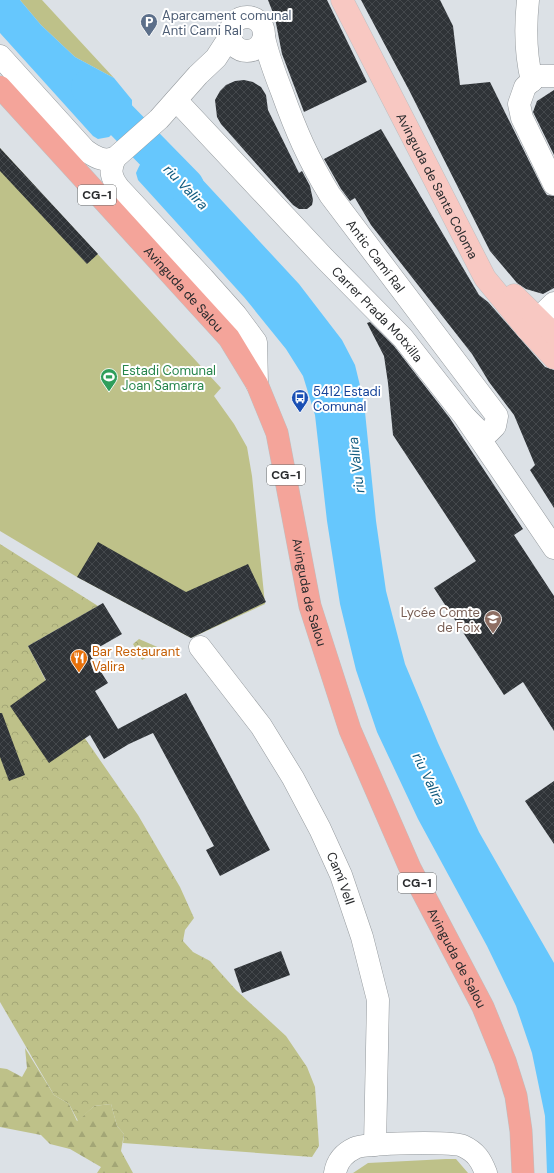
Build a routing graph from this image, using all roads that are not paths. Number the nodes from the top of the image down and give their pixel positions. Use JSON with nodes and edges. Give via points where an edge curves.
{"nodes":[{"id":1,"x":247,"y":0,"type":"edge"},
{"id":2,"x":342,"y":0,"type":"edge"},
{"id":3,"x":528,"y":0,"type":"edge"},
{"id":4,"x":234,"y":25,"type":"junction"},
{"id":5,"x":0,"y":56,"type":"edge"},
{"id":6,"x":554,"y":76,"type":"edge"},
{"id":7,"x":532,"y":81,"type":"junction"},
{"id":8,"x":0,"y":87,"type":"edge"},
{"id":9,"x":176,"y":100,"type":"junction"},
{"id":10,"x":115,"y":158,"type":"junction"},
{"id":11,"x":554,"y":184,"type":"edge"},
{"id":12,"x":554,"y":303,"type":"edge"},
{"id":13,"x":533,"y":323,"type":"junction"},
{"id":14,"x":554,"y":334,"type":"edge"},
{"id":15,"x":554,"y":358,"type":"edge"},
{"id":16,"x":257,"y":384,"type":"junction"},
{"id":17,"x":465,"y":417,"type":"junction"},
{"id":18,"x":554,"y":548,"type":"edge"},
{"id":19,"x":200,"y":647,"type":"dead end"},
{"id":20,"x":366,"y":1146,"type":"junction"},
{"id":21,"x":522,"y":1168,"type":"edge"},
{"id":22,"x":335,"y":1173,"type":"edge"},
{"id":23,"x":486,"y":1173,"type":"edge"}],
"edges":[{"from":1,"to":4,"type":"street","via":[[244,12]]},
{"from":2,"to":13,"type":"main road","name":"Avinguda de Santa Coloma","via":[[446,202],[482,258]]},
{"from":3,"to":7,"type":"street","via":[[525,36]]},
{"from":4,"to":9,"type":"street","via":[[222,51]]},
{"from":4,"to":17,"type":"street","name":"Antic Camí Ral","via":[[248,17],[262,27],[270,60],[310,163],[326,189],[497,416],[495,426],[489,432],[479,431]]},
{"from":5,"to":10,"type":"street","via":[[85,150],[103,160]]},
{"from":6,"to":7,"type":"street","via":[[538,76]]},
{"from":7,"to":11,"type":"street","via":[[525,87],[519,104],[522,118]]},
{"from":8,"to":16,"type":"highway","name":"Avinguda de Salou","number":"CG-1","via":[[228,338]]},
{"from":9,"to":10,"type":"street","via":[[159,119]]},
{"from":9,"to":17,"type":"street","name":"Carrer Prada Motxilla","via":[[314,248],[403,338]]},
{"from":10,"to":16,"type":"street","via":[[111,166],[112,180],[231,310],[256,342]]},
{"from":12,"to":13,"type":"street"},
{"from":13,"to":14,"type":"main road"},
{"from":13,"to":15,"type":"main road"},
{"from":16,"to":21,"type":"highway","name":"Avinguda de Salou","number":"CG-1","via":[[277,433],[310,606],[350,730],[410,868],[492,1028],[516,1096]]},
{"from":17,"to":18,"type":"street","name":"Carrer Prada Motxilla"},
{"from":19,"to":20,"type":"street","name":"Camí Vell","via":[[261,726],[292,778],[341,875],[362,937],[378,1000]]},
{"from":20,"to":22,"type":"street","via":[[341,1158]]},
{"from":20,"to":23,"type":"street","via":[[461,1145],[478,1156]]}]}
